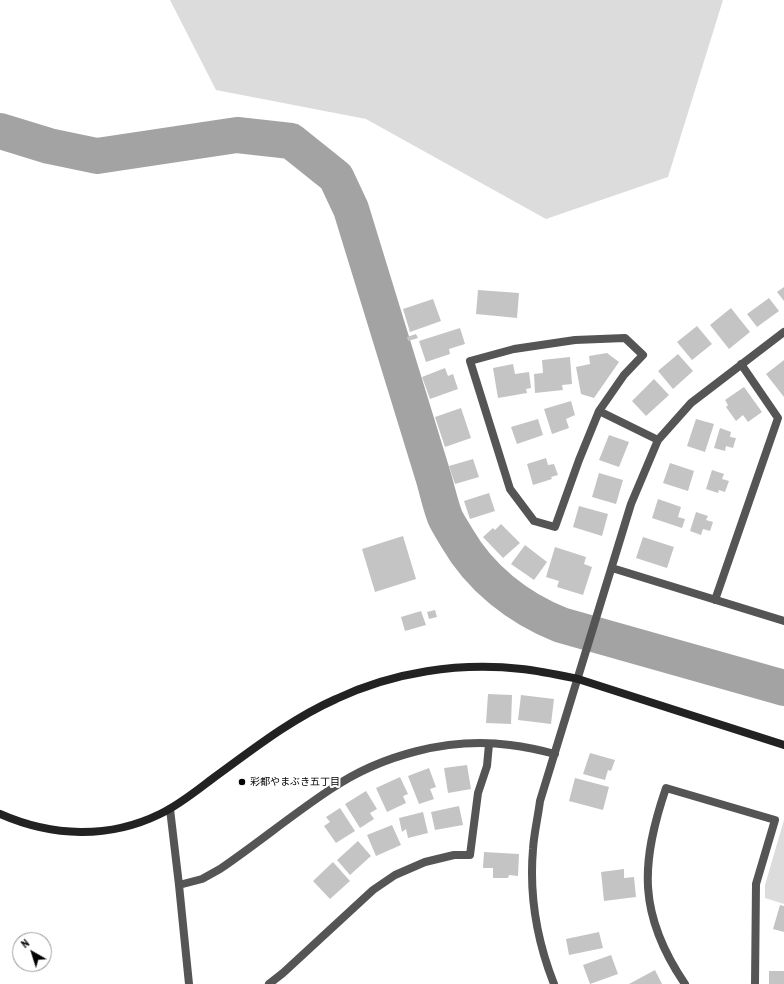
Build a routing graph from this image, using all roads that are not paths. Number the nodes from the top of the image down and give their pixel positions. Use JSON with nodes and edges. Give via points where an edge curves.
{"nodes":[{"id":1,"x":784,"y":332,"type":"edge"},
{"id":2,"x":740,"y":364,"type":"junction"},
{"id":3,"x":599,"y":411,"type":"junction"},
{"id":4,"x":658,"y":440,"type":"junction"},
{"id":5,"x":612,"y":568,"type":"junction"},
{"id":6,"x":716,"y":600,"type":"junction"},
{"id":7,"x":784,"y":621,"type":"edge"},
{"id":8,"x":578,"y":679,"type":"junction"},
{"id":9,"x":489,"y":744,"type":"junction"},
{"id":10,"x":784,"y":744,"type":"edge"},
{"id":11,"x":555,"y":754,"type":"junction"},
{"id":12,"x":170,"y":809,"type":"junction"},
{"id":13,"x":0,"y":814,"type":"edge"},
{"id":14,"x":179,"y":885,"type":"junction"},
{"id":15,"x":189,"y":984,"type":"edge"},
{"id":16,"x":269,"y":984,"type":"edge"},
{"id":17,"x":554,"y":984,"type":"edge"},
{"id":18,"x":685,"y":984,"type":"edge"},
{"id":19,"x":755,"y":984,"type":"edge"}],
"edges":[{"from":1,"to":2,"type":"street"},
{"from":2,"to":4,"type":"street","via":[[691,403]]},
{"from":2,"to":6,"type":"street","via":[[778,418]]},
{"from":3,"to":3,"type":"street","via":[[555,527],[534,521],[510,489],[470,361],[514,349],[575,340],[625,338],[643,355],[624,375]]},
{"from":3,"to":4,"type":"street"},
{"from":4,"to":5,"type":"street","via":[[632,504]]},
{"from":5,"to":6,"type":"street"},
{"from":5,"to":8,"type":"street"},
{"from":6,"to":7,"type":"street"},
{"from":8,"to":10,"type":"street"},
{"from":8,"to":11,"type":"street"},
{"from":8,"to":12,"type":"street","via":[[524,669],[479,667],[420,672],[378,682],[336,698],[297,719]]},
{"from":9,"to":11,"type":"street","via":[[509,744]]},
{"from":9,"to":14,"type":"street","via":[[452,745],[415,752],[354,774],[220,869],[202,879]]},
{"from":9,"to":16,"type":"street","via":[[487,766],[478,793],[470,856],[454,855],[425,862],[395,875],[373,890]]},
{"from":11,"to":17,"type":"street","via":[[540,801],[532,869],[538,931]]},
{"from":12,"to":13,"type":"street","via":[[123,828],[93,832],[49,830]]},
{"from":12,"to":14,"type":"street"},
{"from":14,"to":15,"type":"street"},
{"from":18,"to":19,"type":"street","via":[[662,944],[648,886],[649,849],[666,788],[775,820],[756,884]]}]}
